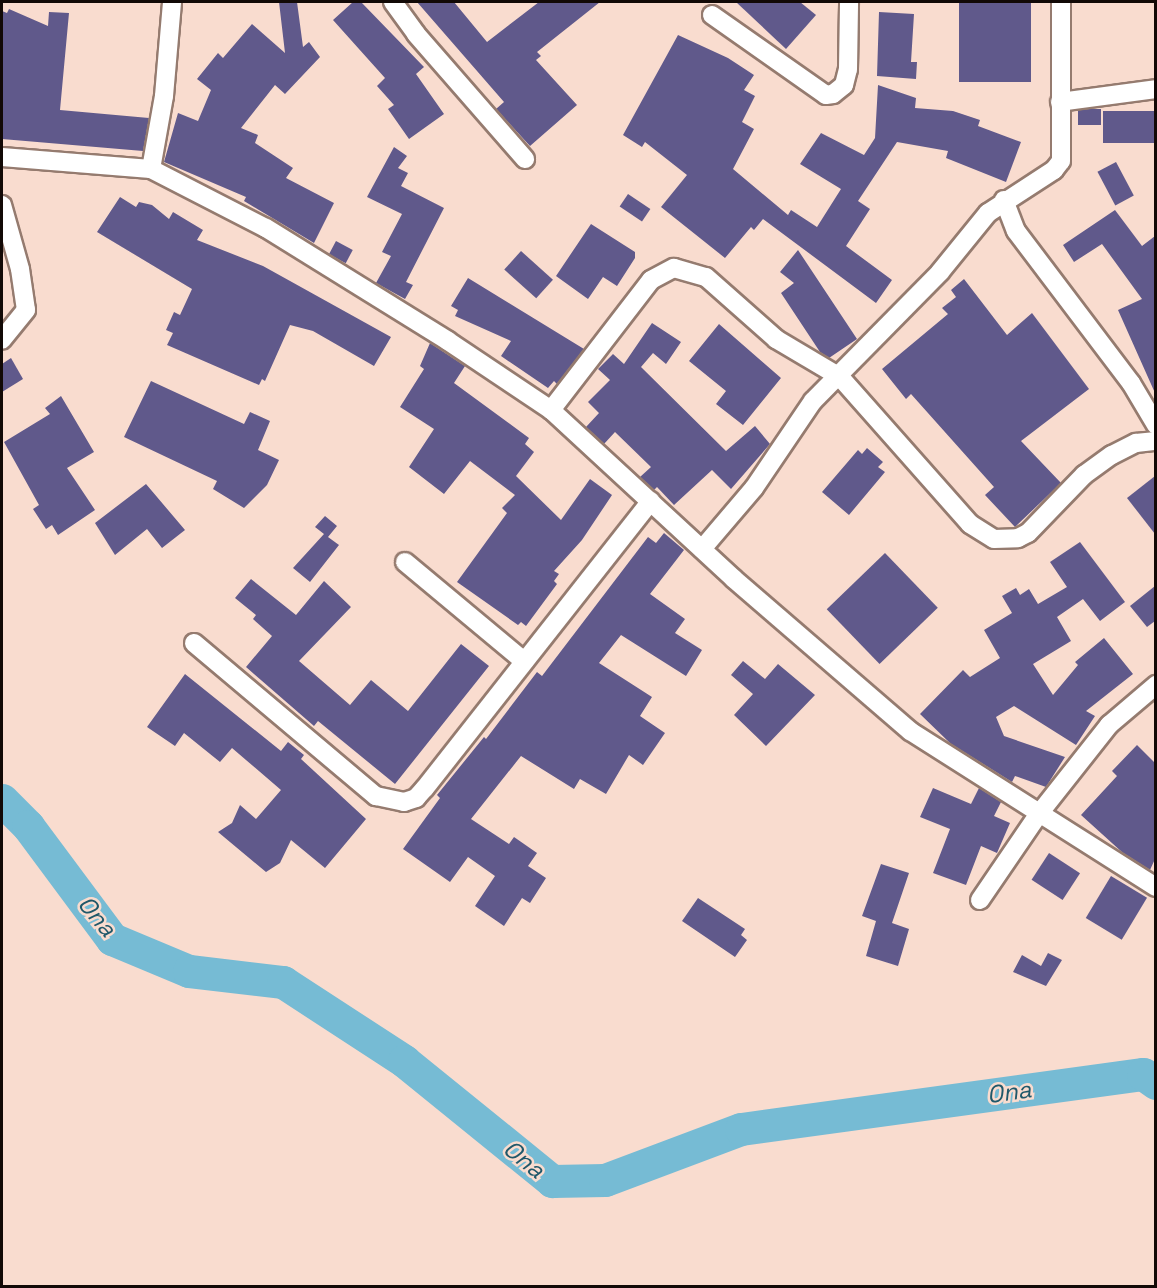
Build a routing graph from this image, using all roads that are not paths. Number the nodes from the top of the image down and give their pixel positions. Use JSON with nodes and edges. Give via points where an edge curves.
{"nodes":[{"id":1,"x":172,"y":2,"type":"edge"},
{"id":2,"x":393,"y":2,"type":"edge"},
{"id":3,"x":849,"y":2,"type":"edge"},
{"id":4,"x":1061,"y":2,"type":"edge"},
{"id":5,"x":712,"y":15,"type":"dead end"},
{"id":6,"x":1155,"y":89,"type":"edge"},
{"id":7,"x":1060,"y":102,"type":"junction"},
{"id":8,"x":2,"y":157,"type":"edge"},
{"id":9,"x":525,"y":159,"type":"dead end"},
{"id":10,"x":151,"y":169,"type":"junction"},
{"id":11,"x":1004,"y":200,"type":"junction"},
{"id":12,"x":2,"y":205,"type":"edge"},
{"id":13,"x":2,"y":340,"type":"edge"},
{"id":14,"x":840,"y":377,"type":"junction"},
{"id":15,"x":551,"y":410,"type":"junction"},
{"id":16,"x":1155,"y":425,"type":"edge"},
{"id":17,"x":1155,"y":441,"type":"edge"},
{"id":18,"x":651,"y":501,"type":"junction"},
{"id":19,"x":702,"y":549,"type":"junction"},
{"id":20,"x":405,"y":562,"type":"dead end"},
{"id":21,"x":194,"y":643,"type":"dead end"},
{"id":22,"x":524,"y":661,"type":"junction"},
{"id":23,"x":1155,"y":685,"type":"edge"},
{"id":24,"x":1038,"y":815,"type":"junction"},
{"id":25,"x":1155,"y":887,"type":"edge"},
{"id":26,"x":980,"y":900,"type":"dead end"}],
"edges":[{"from":1,"to":10,"type":"street","via":[[164,96]]},
{"from":2,"to":9,"type":"street"},
{"from":3,"to":5,"type":"street","via":[[848,69],[844,85],[826,95]]},
{"from":4,"to":7,"type":"street"},
{"from":6,"to":7,"type":"street"},
{"from":7,"to":11,"type":"street","via":[[1060,161],[1054,170]]},
{"from":8,"to":10,"type":"street"},
{"from":10,"to":15,"type":"street","via":[[292,243]]},
{"from":11,"to":14,"type":"street"},
{"from":11,"to":16,"type":"street","via":[[1016,231],[1131,383]]},
{"from":12,"to":13,"type":"street","via":[[20,269],[26,310]]},
{"from":14,"to":15,"type":"street","via":[[776,339],[706,277],[674,268],[651,280]]},
{"from":14,"to":17,"type":"street","via":[[970,524],[994,539],[1018,538],[1028,533],[1084,476],[1112,455],[1137,443]]},
{"from":14,"to":19,"type":"street","via":[[798,419],[754,488]]},
{"from":15,"to":18,"type":"street"},
{"from":18,"to":19,"type":"street"},
{"from":18,"to":22,"type":"street"},
{"from":19,"to":24,"type":"street","via":[[910,731]]},
{"from":20,"to":22,"type":"street"},
{"from":21,"to":22,"type":"street","via":[[376,796],[392,802],[416,798]]},
{"from":23,"to":24,"type":"street","via":[[1108,726]]},
{"from":24,"to":25,"type":"street"},
{"from":24,"to":26,"type":"street"}]}
